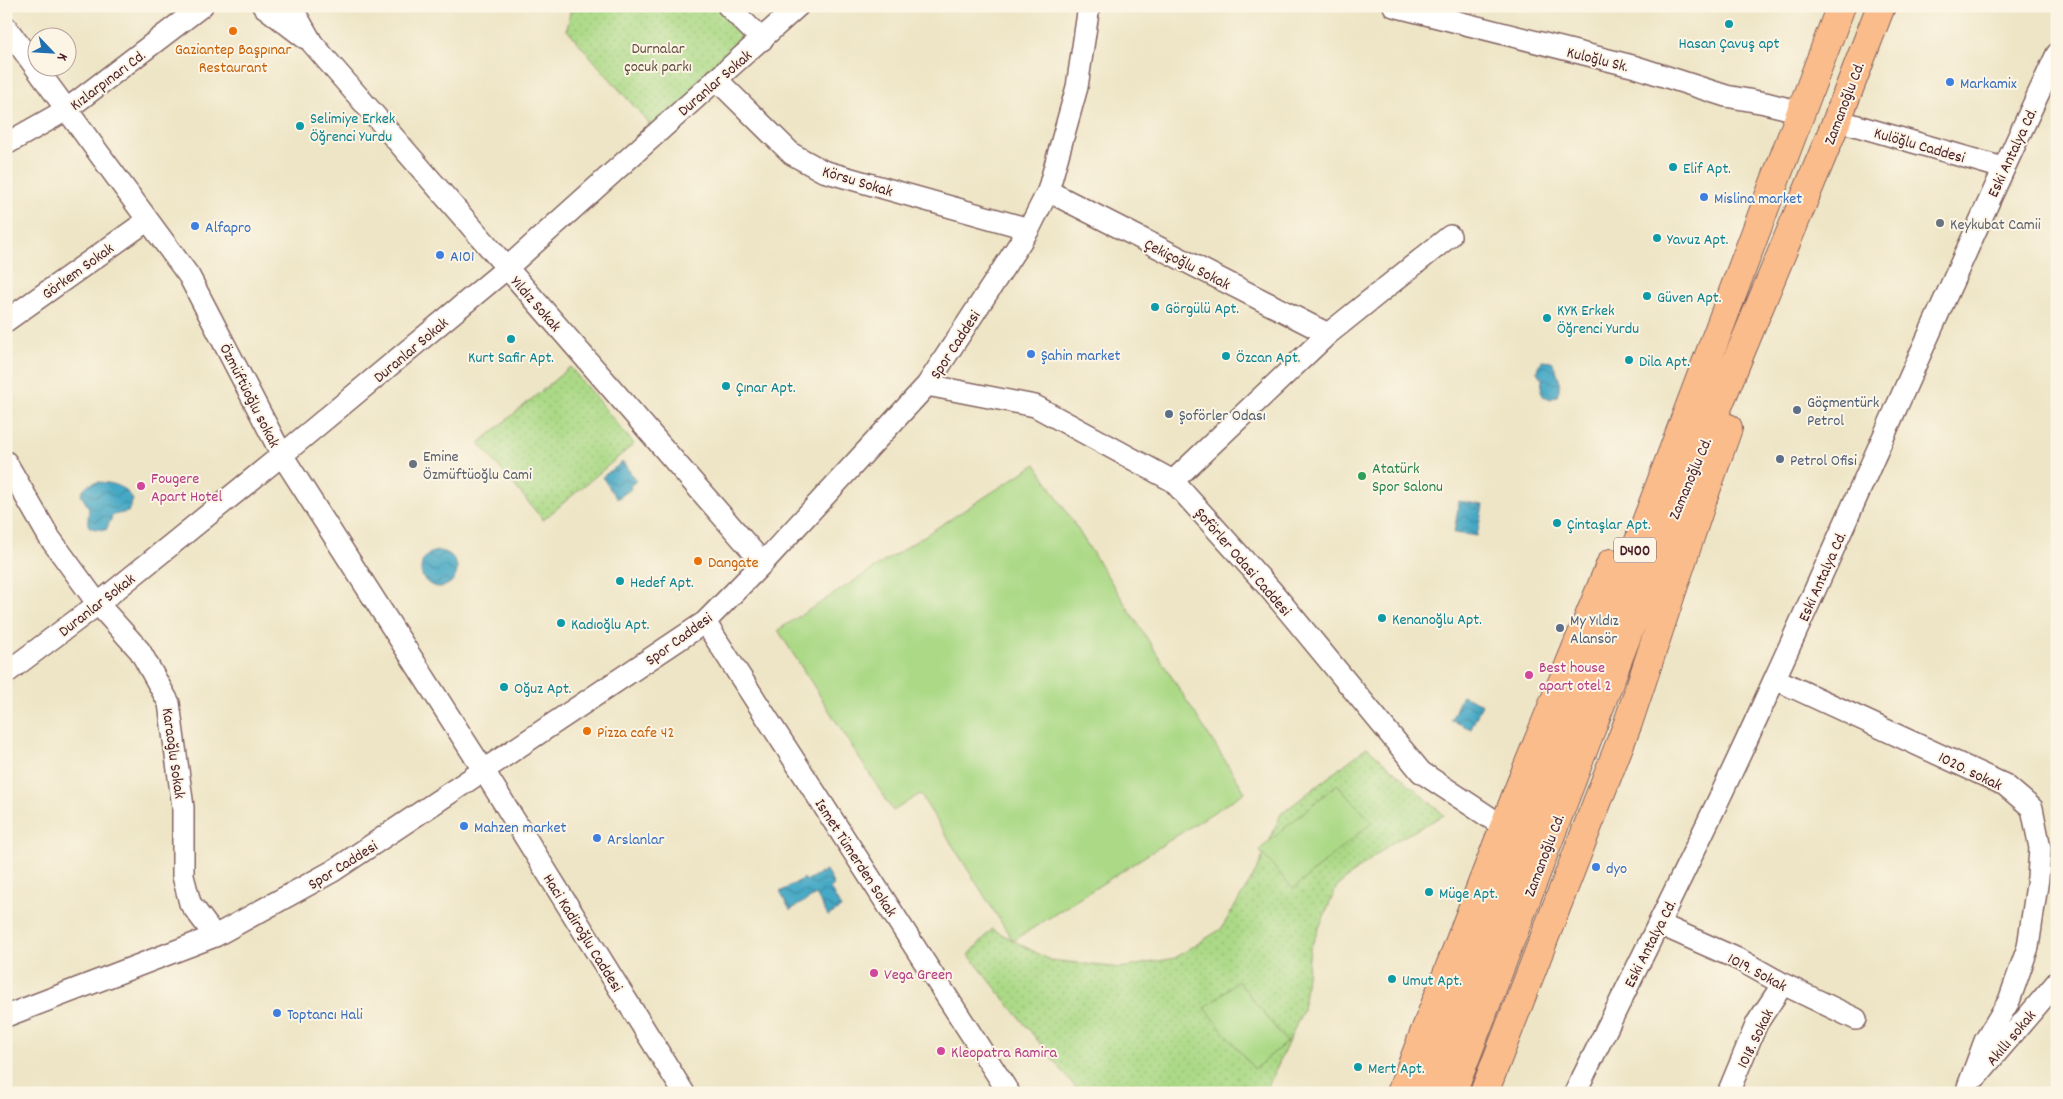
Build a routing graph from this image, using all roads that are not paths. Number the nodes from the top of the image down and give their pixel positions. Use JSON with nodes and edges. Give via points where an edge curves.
{"nodes":[{"id":1,"x":263,"y":6,"type":"edge"},
{"id":2,"x":291,"y":6,"type":"edge"},
{"id":3,"x":728,"y":6,"type":"edge"},
{"id":4,"x":798,"y":6,"type":"edge"},
{"id":5,"x":1089,"y":6,"type":"edge"},
{"id":6,"x":1841,"y":6,"type":"edge"},
{"id":7,"x":1881,"y":6,"type":"edge"},
{"id":8,"x":1402,"y":7,"type":"edge"},
{"id":9,"x":197,"y":8,"type":"edge"},
{"id":10,"x":6,"y":27,"type":"edge"},
{"id":11,"x":762,"y":40,"type":"junction"},
{"id":12,"x":312,"y":43,"type":"junction"},
{"id":13,"x":2057,"y":54,"type":"edge"},
{"id":14,"x":716,"y":79,"type":"junction"},
{"id":15,"x":66,"y":110,"type":"junction"},
{"id":16,"x":1801,"y":112,"type":"junction"},
{"id":17,"x":1837,"y":120,"type":"junction"},
{"id":18,"x":6,"y":144,"type":"edge"},
{"id":19,"x":2003,"y":168,"type":"junction"},
{"id":20,"x":1048,"y":191,"type":"junction"},
{"id":21,"x":148,"y":220,"type":"junction"},
{"id":22,"x":1029,"y":229,"type":"junction"},
{"id":23,"x":1450,"y":236,"type":"dead end"},
{"id":24,"x":507,"y":268,"type":"junction"},
{"id":25,"x":6,"y":321,"type":"edge"},
{"id":26,"x":1754,"y":322,"type":"junction"},
{"id":27,"x":1328,"y":334,"type":"junction"},
{"id":28,"x":1712,"y":349,"type":"junction"},
{"id":29,"x":927,"y":385,"type":"junction"},
{"id":30,"x":282,"y":456,"type":"junction"},
{"id":31,"x":6,"y":462,"type":"edge"},
{"id":32,"x":1173,"y":481,"type":"junction"},
{"id":33,"x":763,"y":563,"type":"junction"},
{"id":34,"x":98,"y":604,"type":"junction"},
{"id":35,"x":705,"y":622,"type":"junction"},
{"id":36,"x":6,"y":673,"type":"edge"},
{"id":37,"x":1775,"y":679,"type":"junction"},
{"id":38,"x":484,"y":771,"type":"junction"},
{"id":39,"x":1504,"y":827,"type":"junction"},
{"id":40,"x":1659,"y":924,"type":"junction"},
{"id":41,"x":215,"y":936,"type":"junction"},
{"id":42,"x":2057,"y":982,"type":"edge"},
{"id":43,"x":1783,"y":984,"type":"junction"},
{"id":44,"x":6,"y":1016,"type":"edge"},
{"id":45,"x":1856,"y":1019,"type":"dead end"},
{"id":46,"x":1966,"y":1090,"type":"edge"},
{"id":47,"x":684,"y":1093,"type":"edge"},
{"id":48,"x":1009,"y":1093,"type":"edge"},
{"id":49,"x":1401,"y":1093,"type":"edge"},
{"id":50,"x":1426,"y":1093,"type":"edge"},
{"id":51,"x":1452,"y":1093,"type":"edge"},
{"id":52,"x":1484,"y":1093,"type":"edge"},
{"id":53,"x":1575,"y":1093,"type":"edge"},
{"id":54,"x":1728,"y":1093,"type":"edge"}],
"edges":[{"from":1,"to":12,"type":"street"},
{"from":2,"to":12,"type":"street"},
{"from":3,"to":11,"type":"street"},
{"from":4,"to":11,"type":"street","name":"Duranlar Sokak"},
{"from":5,"to":20,"type":"street","name":"Spor Caddesi","via":[[1077,86]]},
{"from":6,"to":16,"type":"highway","name":"Zamanoğlu Cd.","number":"D400"},
{"from":7,"to":17,"type":"highway","name":"Zamanoğlu Cd.","number":"D400"},
{"from":8,"to":16,"type":"street","name":"Kuloğlu Sk.","via":[[1636,67],[1726,96]]},
{"from":9,"to":15,"type":"street","name":"Kızlarpınarı Cd."},
{"from":10,"to":15,"type":"street","name":"Özmüftüoğlu sokak"},
{"from":11,"to":14,"type":"street","name":"Duranlar Sokak"},
{"from":12,"to":24,"type":"street","name":"Yıldız Sokak"},
{"from":13,"to":19,"type":"street","name":"Eski Antalya Cd."},
{"from":14,"to":22,"type":"street","name":"Körsu Sokak","via":[[792,154],[823,171]]},
{"from":14,"to":24,"type":"street","name":"Duranlar Sokak"},
{"from":15,"to":18,"type":"street","name":"Kızlarpınarı Cd."},
{"from":15,"to":21,"type":"street","name":"Özmüftüoğlu sokak"},
{"from":16,"to":28,"type":"highway","name":"Zamanoğlu Cd.","number":"D400"},
{"from":17,"to":19,"type":"street","name":"Kulöğlu Caddesi"},
{"from":17,"to":26,"type":"highway","name":"Zamanoğlu Cd.","number":"D400"},
{"from":19,"to":37,"type":"street","name":"Eski Antalya Cd."},
{"from":20,"to":22,"type":"street","name":"Spor Caddesi"},
{"from":20,"to":27,"type":"street","name":"Çekiçoğlu Sokak"},
{"from":21,"to":25,"type":"street","name":"Görkem Sokak"},
{"from":21,"to":30,"type":"street","name":"Özmüftüoğlu sokak","via":[[189,276]]},
{"from":22,"to":29,"type":"street","name":"Spor Caddesi"},
{"from":23,"to":27,"type":"street"},
{"from":24,"to":30,"type":"street","name":"Duranlar Sokak"},
{"from":24,"to":33,"type":"street","name":"Yıldız Sokak"},
{"from":26,"to":51,"type":"highway","name":"Zamanoğlu Cd.","number":"D400","via":[[1671,519]]},
{"from":26,"to":52,"type":"highway","via":[[1740,394],[1628,723]]},
{"from":27,"to":32,"type":"street"},
{"from":28,"to":39,"type":"highway","via":[[1646,477]]},
{"from":28,"to":50,"type":"highway","name":"Zamanoğlu Cd.","number":"D400"},
{"from":29,"to":32,"type":"street","name":"Şoförler Odasi Caddesi","via":[[1035,406]]},
{"from":29,"to":33,"type":"street","name":"Spor Caddesi"},
{"from":30,"to":34,"type":"street","name":"Duranlar Sokak"},
{"from":30,"to":38,"type":"street","name":"Özmüftüoğlu sokak"},
{"from":31,"to":34,"type":"street","name":"Karaoğlu Sokak","via":[[49,537]]},
{"from":32,"to":39,"type":"street","name":"Şoförler Odasi Caddesi","via":[[1270,589],[1422,772]]},
{"from":33,"to":35,"type":"street","name":"Spor Caddesi"},
{"from":34,"to":36,"type":"street","name":"Duranlar Sokak"},
{"from":34,"to":41,"type":"street","name":"Karaoğlu Sokak","via":[[140,651],[169,703],[183,808],[183,876],[190,903]]},
{"from":35,"to":38,"type":"street","name":"Spor Caddesi"},
{"from":35,"to":48,"type":"street","name":"Ismet Tümerden Sokak"},
{"from":37,"to":40,"type":"street","name":"Eski Antalya Cd."},
{"from":37,"to":46,"type":"street","name":"1020. sokak","via":[[2006,786],[2032,808],[2040,848],[2028,947],[2009,1001],[1985,1041]]},
{"from":38,"to":41,"type":"street","name":"Spor Caddesi","via":[[333,871]]},
{"from":38,"to":47,"type":"street","name":"Haci Kadiroğlu Caddesi"},
{"from":39,"to":49,"type":"highway"},
{"from":40,"to":43,"type":"street","name":"1019. Sokak","via":[[1740,960]]},
{"from":40,"to":53,"type":"street","name":"Eski Antalya Cd."},
{"from":41,"to":44,"type":"street","name":"Spor Caddesi"},
{"from":42,"to":46,"type":"street","name":"Akıllı sokak"},
{"from":43,"to":45,"type":"street","name":"1019. Sokak"},
{"from":43,"to":54,"type":"street","name":"1018. Sokak","via":[[1757,1023]]}]}
